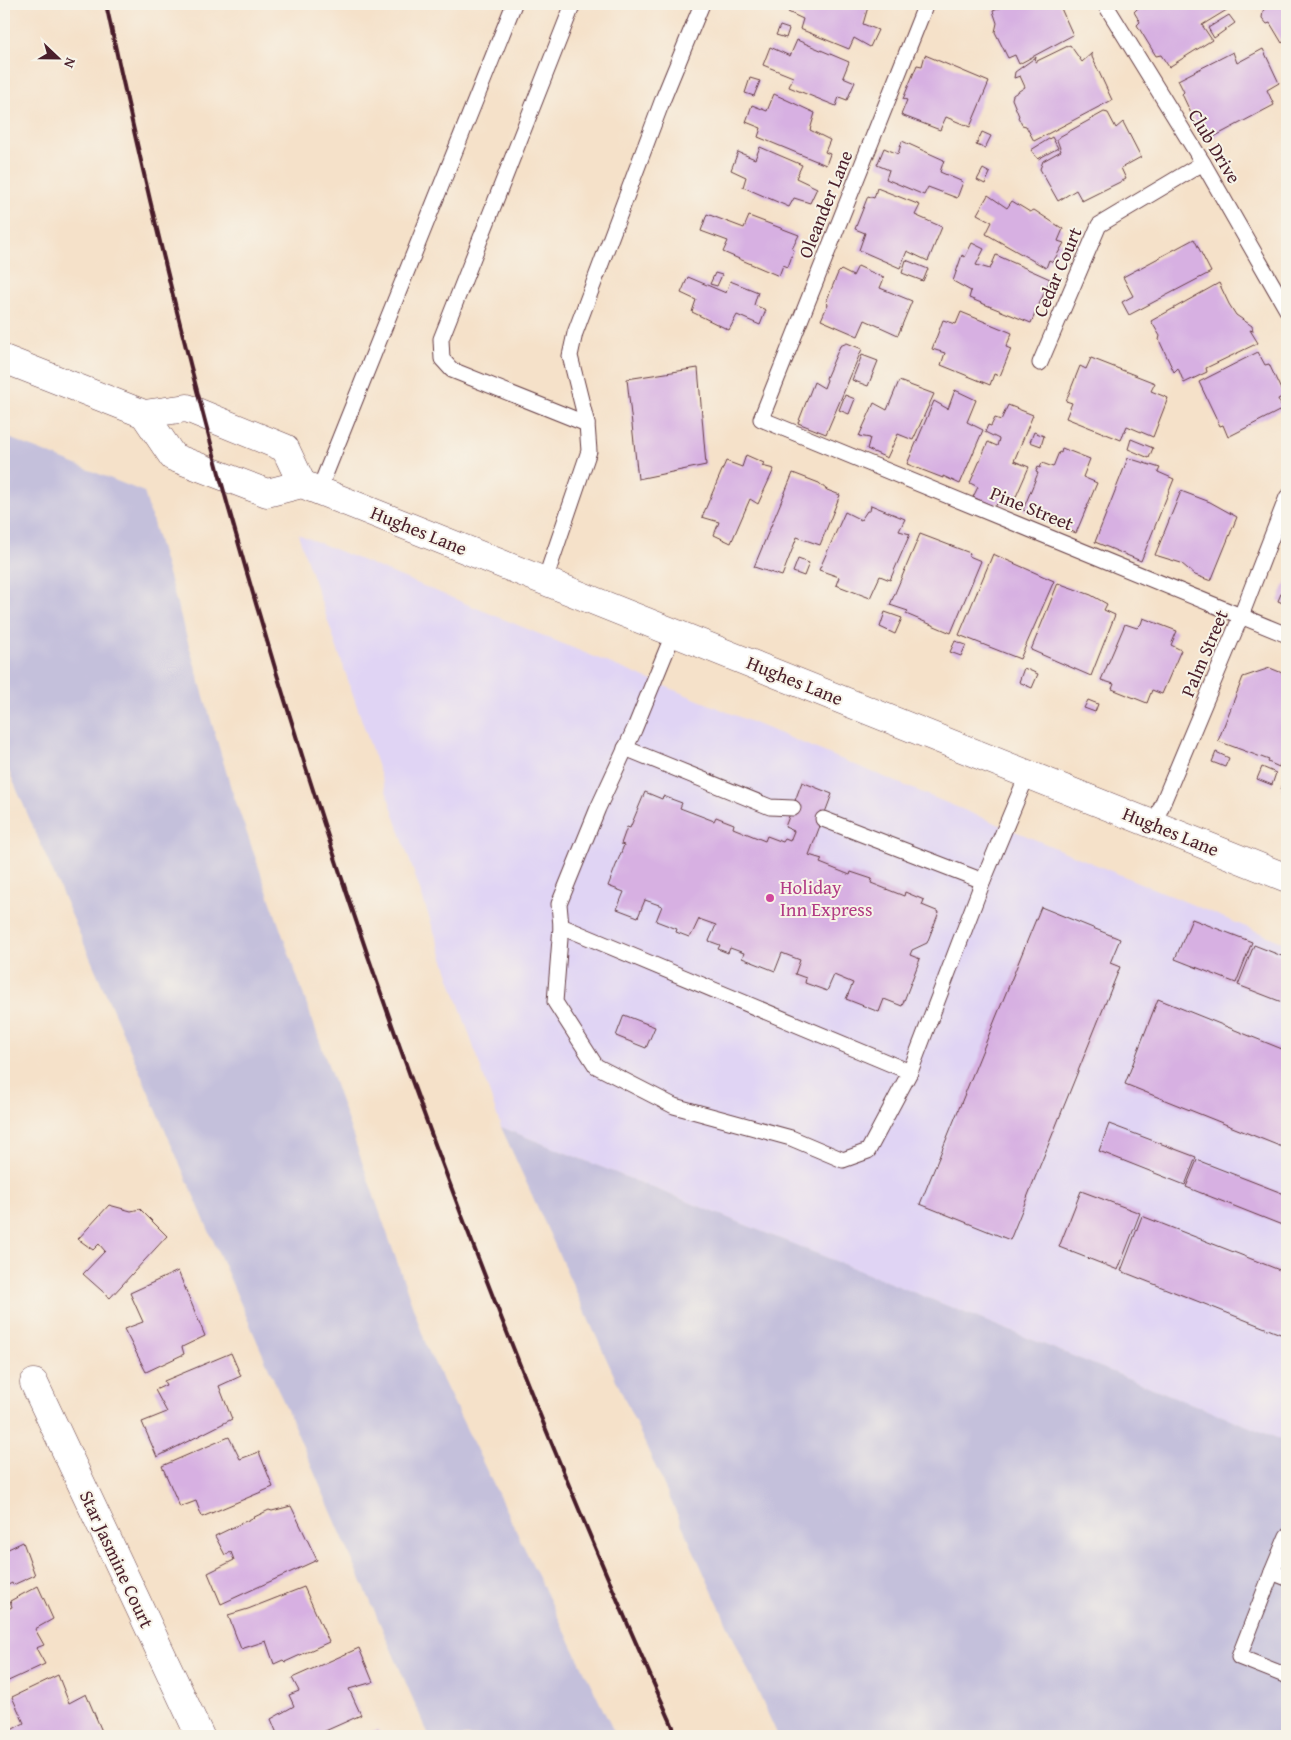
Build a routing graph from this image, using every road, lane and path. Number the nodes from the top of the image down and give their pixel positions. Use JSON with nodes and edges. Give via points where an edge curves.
{"nodes":[{"id":1,"x":514,"y":4,"type":"edge"},
{"id":2,"x":573,"y":4,"type":"edge"},
{"id":3,"x":702,"y":4,"type":"edge"},
{"id":4,"x":926,"y":4,"type":"edge"},
{"id":5,"x":1105,"y":4,"type":"edge"},
{"id":6,"x":1203,"y":163,"type":"junction"},
{"id":7,"x":1287,"y":310,"type":"edge"},
{"id":8,"x":4,"y":359,"type":"edge"},
{"id":9,"x":1040,"y":363,"type":"dead end"},
{"id":10,"x":144,"y":414,"type":"junction"},
{"id":11,"x":761,"y":419,"type":"joint"},
{"id":12,"x":587,"y":424,"type":"junction"},
{"id":13,"x":310,"y":487,"type":"junction"},
{"id":14,"x":1287,"y":497,"type":"edge"},
{"id":15,"x":545,"y":580,"type":"junction"},
{"id":16,"x":1241,"y":616,"type":"junction"},
{"id":17,"x":674,"y":632,"type":"junction"},
{"id":18,"x":1287,"y":635,"type":"edge"},
{"id":19,"x":625,"y":748,"type":"junction"},
{"id":20,"x":1028,"y":773,"type":"junction"},
{"id":21,"x":793,"y":808,"type":"dead end"},
{"id":22,"x":823,"y":819,"type":"dead end"},
{"id":23,"x":1154,"y":824,"type":"junction"},
{"id":24,"x":1287,"y":878,"type":"edge"},
{"id":25,"x":982,"y":881,"type":"junction"},
{"id":26,"x":561,"y":926,"type":"junction"},
{"id":27,"x":910,"y":1072,"type":"junction"},
{"id":28,"x":34,"y":1383,"type":"dead end"},
{"id":29,"x":1287,"y":1536,"type":"edge"},
{"id":30,"x":1272,"y":1572,"type":"junction"},
{"id":31,"x":1287,"y":1578,"type":"edge"},
{"id":32,"x":1287,"y":1676,"type":"edge"},
{"id":33,"x":200,"y":1736,"type":"edge"}],
"edges":[{"from":1,"to":13,"type":"lane"},
{"from":2,"to":12,"type":"lane","via":[[441,339],[442,359],[452,370]]},
{"from":3,"to":12,"type":"lane","via":[[575,333],[570,356]]},
{"from":4,"to":11,"type":"lane","name":"Oleander Lane"},
{"from":5,"to":6,"type":"lane","name":"Club Drive"},
{"from":6,"to":7,"type":"lane","name":"Club Drive"},
{"from":6,"to":9,"type":"lane","name":"Cedar Court","via":[[1099,225]]},
{"from":8,"to":10,"type":"street"},
{"from":10,"to":13,"type":"street","via":[[187,408],[284,448]]},
{"from":10,"to":13,"type":"street","via":[[173,457],[267,493]]},
{"from":11,"to":16,"type":"lane","name":"Pine Street"},
{"from":12,"to":15,"type":"lane","via":[[590,451]]},
{"from":13,"to":15,"type":"street","name":"Hughes Lane"},
{"from":14,"to":16,"type":"lane","name":"Palm Street"},
{"from":15,"to":17,"type":"street","name":"Hughes Lane"},
{"from":16,"to":18,"type":"lane","name":"Pine Street"},
{"from":16,"to":23,"type":"lane","name":"Palm Street"},
{"from":17,"to":19,"type":"lane"},
{"from":17,"to":20,"type":"street","name":"Hughes Lane"},
{"from":19,"to":21,"type":"lane","via":[[770,807]]},
{"from":19,"to":26,"type":"lane","via":[[560,904]]},
{"from":20,"to":23,"type":"street","name":"Hughes Lane"},
{"from":20,"to":25,"type":"lane"},
{"from":22,"to":25,"type":"lane"},
{"from":23,"to":24,"type":"street","name":"Hughes Lane"},
{"from":25,"to":27,"type":"lane"},
{"from":26,"to":27,"type":"lane"},
{"from":26,"to":27,"type":"lane","via":[[555,1002],[596,1066],[674,1106],[791,1138],[843,1160],[868,1151]]},
{"from":28,"to":33,"type":"street","name":"Star Jasmine Court"},
{"from":29,"to":30,"type":"lane"},
{"from":30,"to":31,"type":"lane"},
{"from":30,"to":32,"type":"lane","via":[[1238,1657]]}]}
